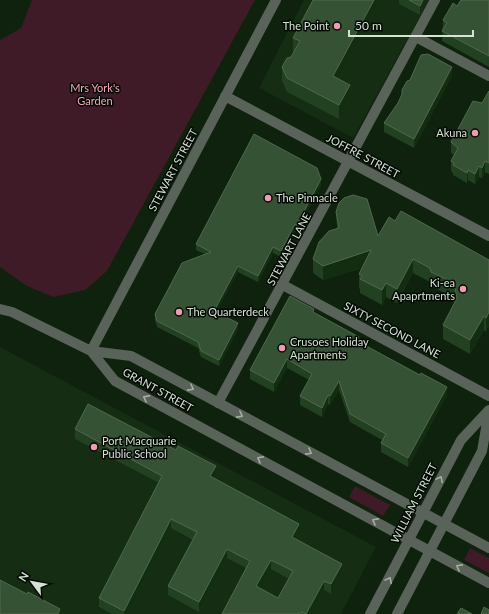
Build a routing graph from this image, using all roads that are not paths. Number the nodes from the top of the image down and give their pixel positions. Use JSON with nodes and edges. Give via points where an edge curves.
{"nodes":[{"id":1,"x":276,"y":0,"type":"edge"},
{"id":2,"x":435,"y":0,"type":"edge"},
{"id":3,"x":416,"y":37,"type":"junction"},
{"id":4,"x":489,"y":76,"type":"edge"},
{"id":5,"x":225,"y":96,"type":"junction"},
{"id":6,"x":349,"y":162,"type":"junction"},
{"id":7,"x":489,"y":236,"type":"edge"},
{"id":8,"x":283,"y":285,"type":"junction"},
{"id":9,"x":0,"y":309,"type":"edge"},
{"id":10,"x":91,"y":352,"type":"junction"},
{"id":11,"x":489,"y":396,"type":"edge"},
{"id":12,"x":218,"y":403,"type":"junction"},
{"id":13,"x":489,"y":410,"type":"edge"},
{"id":14,"x":422,"y":514,"type":"junction"},
{"id":15,"x":444,"y":525,"type":"junction"},
{"id":16,"x":409,"y":540,"type":"junction"},
{"id":17,"x":489,"y":548,"type":"edge"},
{"id":18,"x":430,"y":551,"type":"junction"},
{"id":19,"x":489,"y":583,"type":"edge"},
{"id":20,"x":370,"y":614,"type":"edge"},
{"id":21,"x":397,"y":614,"type":"edge"}],
"edges":[{"from":1,"to":5,"type":"street","name":"STEWART STREET"},
{"from":2,"to":3,"type":"street","name":"STEWART LANE"},
{"from":3,"to":4,"type":"street"},
{"from":3,"to":6,"type":"street","name":"STEWART LANE"},
{"from":5,"to":6,"type":"street","name":"JOFFRE STREET"},
{"from":5,"to":10,"type":"street","name":"STEWART STREET"},
{"from":6,"to":7,"type":"street","name":"JOFFRE STREET"},
{"from":6,"to":8,"type":"street","name":"STEWART LANE"},
{"from":8,"to":11,"type":"street","name":"SIXTY SECOND LANE"},
{"from":8,"to":12,"type":"street","name":"STEWART LANE"},
{"from":9,"to":10,"type":"street","via":[[12,312]]},
{"from":10,"to":12,"type":"street","name":"GRANT STREET","one_way":true,"via":[[131,356]]},
{"from":16,"to":10,"type":"street","name":"GRANT STREET","one_way":true,"via":[[115,381]]},
{"from":12,"to":14,"type":"street","name":"GRANT STREET","one_way":true},
{"from":14,"to":13,"type":"street","name":"WILLIAM STREET","one_way":true,"via":[[461,440]]},
{"from":13,"to":15,"type":"street","name":"WILLIAM STREET","via":[[482,451]]},
{"from":14,"to":15,"type":"street","name":"GRANT STREET"},
{"from":14,"to":16,"type":"street","name":"WILLIAM STREET"},
{"from":15,"to":17,"type":"street","name":"GRANT STREET"},
{"from":15,"to":18,"type":"street","name":"WILLIAM STREET"},
{"from":16,"to":18,"type":"street","name":"GRANT STREET"},
{"from":20,"to":16,"type":"street","name":"WILLIAM STREET","one_way":true},
{"from":19,"to":18,"type":"street","name":"GRANT STREET","one_way":true},
{"from":18,"to":21,"type":"street","name":"WILLIAM STREET"}]}
